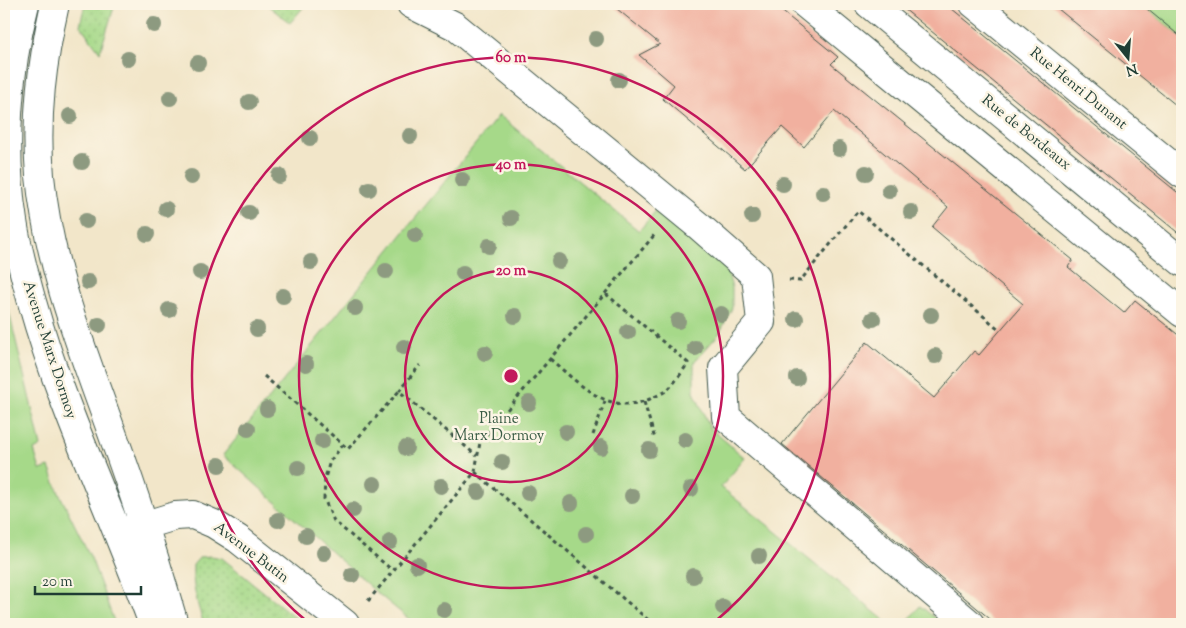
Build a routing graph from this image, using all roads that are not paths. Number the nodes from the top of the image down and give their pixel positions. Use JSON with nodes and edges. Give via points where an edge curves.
{"nodes":[{"id":1,"x":25,"y":4,"type":"edge"},
{"id":2,"x":55,"y":4,"type":"edge"},
{"id":3,"x":411,"y":4,"type":"edge"},
{"id":4,"x":805,"y":4,"type":"edge"},
{"id":5,"x":869,"y":4,"type":"edge"},
{"id":6,"x":974,"y":4,"type":"edge"},
{"id":7,"x":1182,"y":174,"type":"edge"},
{"id":8,"x":1182,"y":262,"type":"edge"},
{"id":9,"x":1182,"y":313,"type":"edge"},
{"id":10,"x":145,"y":525,"type":"junction"},
{"id":11,"x":118,"y":533,"type":"junction"},
{"id":12,"x":153,"y":624,"type":"edge"},
{"id":13,"x":174,"y":624,"type":"edge"},
{"id":14,"x":345,"y":624,"type":"edge"},
{"id":15,"x":970,"y":624,"type":"edge"}],
"edges":[{"from":1,"to":11,"type":"street","name":"Avenue Marx Dormoy","via":[[12,68],[9,106],[9,193],[13,222],[26,281],[51,365]]},
{"from":2,"to":10,"type":"street","name":"Avenue Marx Dormoy","via":[[39,105],[40,176],[47,225],[70,316]]},
{"from":3,"to":15,"type":"street","via":[[455,26],[756,276],[761,322],[723,368],[726,417]]},
{"from":4,"to":9,"type":"street"},
{"from":5,"to":8,"type":"street","name":"Rue de Bordeaux"},
{"from":6,"to":7,"type":"street","name":"Rue Henri Dunant"},
{"from":10,"to":11,"type":"street","name":"Avenue Butin"},
{"from":10,"to":13,"type":"street","name":"Avenue Marx Dormoy"},
{"from":10,"to":14,"type":"street","name":"Avenue Butin","via":[[175,516],[193,515],[214,524],[238,539]]},
{"from":11,"to":12,"type":"street","name":"Avenue Marx Dormoy"}]}
